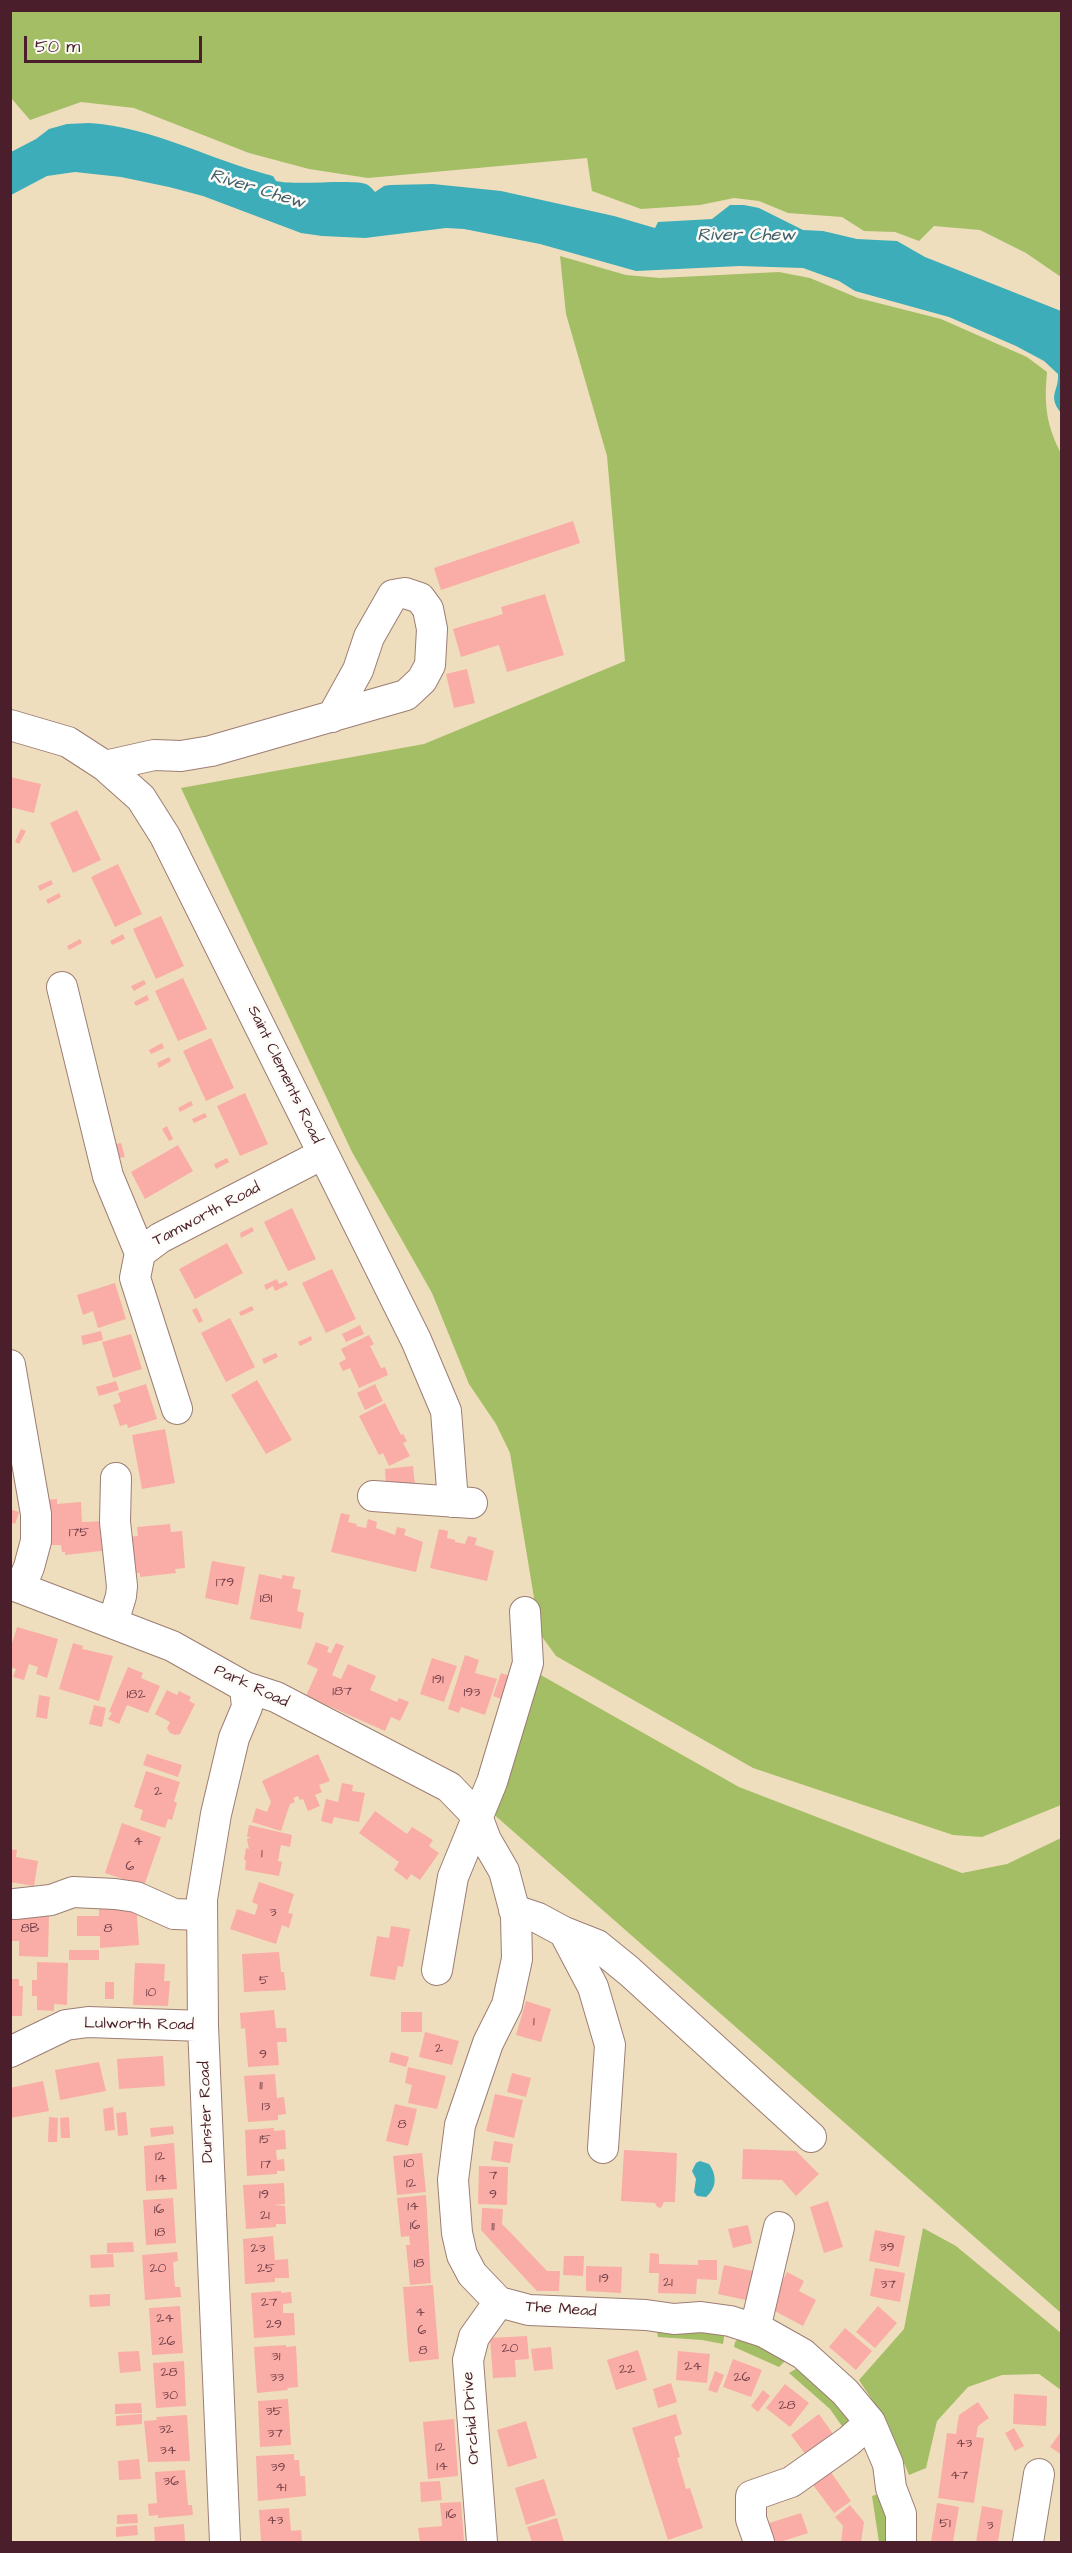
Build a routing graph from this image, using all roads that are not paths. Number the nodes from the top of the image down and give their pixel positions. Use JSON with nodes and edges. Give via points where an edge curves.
{"nodes":[{"id":1,"x":332,"y":717,"type":"dead end"},
{"id":2,"x":10,"y":725,"type":"edge"},
{"id":3,"x":105,"y":766,"type":"junction"},
{"id":4,"x":62,"y":987,"type":"dead end"},
{"id":5,"x":323,"y":1154,"type":"junction"},
{"id":6,"x":140,"y":1253,"type":"junction"},
{"id":7,"x":10,"y":1365,"type":"edge"},
{"id":8,"x":177,"y":1409,"type":"dead end"},
{"id":9,"x":116,"y":1478,"type":"dead end"},
{"id":10,"x":373,"y":1496,"type":"dead end"},
{"id":11,"x":15,"y":1586,"type":"edge"},
{"id":12,"x":525,"y":1612,"type":"dead end"},
{"id":13,"x":112,"y":1623,"type":"junction"},
{"id":14,"x":245,"y":1687,"type":"junction"},
{"id":15,"x":477,"y":1816,"type":"junction"},
{"id":16,"x":15,"y":1904,"type":"dead end"},
{"id":17,"x":514,"y":1910,"type":"junction"},
{"id":18,"x":202,"y":1916,"type":"junction"},
{"id":19,"x":564,"y":1932,"type":"junction"},
{"id":20,"x":437,"y":1970,"type":"dead end"},
{"id":21,"x":203,"y":2026,"type":"junction"},
{"id":22,"x":10,"y":2052,"type":"edge"},
{"id":23,"x":812,"y":2137,"type":"dead end"},
{"id":24,"x":603,"y":2148,"type":"dead end"},
{"id":25,"x":779,"y":2227,"type":"dead end"},
{"id":26,"x":499,"y":2302,"type":"junction"},
{"id":27,"x":756,"y":2329,"type":"junction"},
{"id":28,"x":870,"y":2422,"type":"junction"},
{"id":29,"x":1039,"y":2474,"type":"dead end"},
{"id":30,"x":225,"y":2542,"type":"edge"},
{"id":31,"x":482,"y":2542,"type":"edge"},
{"id":32,"x":759,"y":2542,"type":"edge"},
{"id":33,"x":901,"y":2542,"type":"edge"},
{"id":34,"x":1028,"y":2542,"type":"edge"}],
"edges":[{"from":1,"to":3,"type":"street","via":[[211,751],[154,755]]},
{"from":2,"to":3,"type":"street","name":"Saint Clements Road","via":[[68,742]]},
{"from":3,"to":5,"type":"street","name":"Saint Clements Road","via":[[141,798],[165,836]]},
{"from":4,"to":6,"type":"street","via":[[108,1176]]},
{"from":5,"to":6,"type":"street","name":"Tamworth Road","via":[[160,1238]]},
{"from":5,"to":10,"type":"street","name":"Saint Clements Road","via":[[416,1340],[446,1411],[462,1503]]},
{"from":6,"to":8,"type":"street","name":"Tamworth Road","via":[[135,1278]]},
{"from":7,"to":11,"type":"street","via":[[36,1514],[36,1541],[29,1567]]},
{"from":9,"to":13,"type":"street","via":[[115,1522],[122,1586]]},
{"from":11,"to":13,"type":"street","name":"Park Road"},
{"from":12,"to":15,"type":"street","via":[[528,1663],[492,1782]]},
{"from":13,"to":14,"type":"street","name":"Park Road","via":[[172,1646]]},
{"from":14,"to":15,"type":"street","name":"Park Road","via":[[276,1697],[449,1787]]},
{"from":14,"to":18,"type":"street","name":"Dunster Road","via":[[247,1707],[234,1738],[216,1814]]},
{"from":15,"to":17,"type":"street","via":[[504,1871]]},
{"from":15,"to":20,"type":"street","via":[[453,1877]]},
{"from":16,"to":18,"type":"street","via":[[51,1900],[73,1892],[116,1894],[136,1897],[174,1914]]},
{"from":17,"to":19,"type":"street"},
{"from":17,"to":26,"type":"street","via":[[517,1959],[507,2005],[488,2043],[460,2125],[453,2180],[462,2255],[472,2274]]},
{"from":18,"to":21,"type":"street","name":"Dunster Road"},
{"from":19,"to":23,"type":"street","via":[[597,1946],[629,1971]]},
{"from":19,"to":24,"type":"street","via":[[593,1987],[610,2046]]},
{"from":21,"to":22,"type":"street","name":"Lulworth Road","via":[[88,2022],[66,2025]]},
{"from":21,"to":30,"type":"street","name":"Dunster Road"},
{"from":25,"to":27,"type":"street"},
{"from":26,"to":27,"type":"street","name":"The Mead","via":[[529,2310],[646,2314],[674,2319],[700,2317]]},
{"from":26,"to":31,"type":"street","name":"Orchid Drive","via":[[474,2337],[468,2360]]},
{"from":27,"to":28,"type":"street","name":"The Mead","via":[[803,2354],[845,2392]]},
{"from":28,"to":32,"type":"street","via":[[791,2482],[751,2496],[751,2519]]},
{"from":28,"to":33,"type":"street","name":"The Mead","via":[[888,2464],[891,2488],[901,2514]]},
{"from":29,"to":34,"type":"street"}]}
